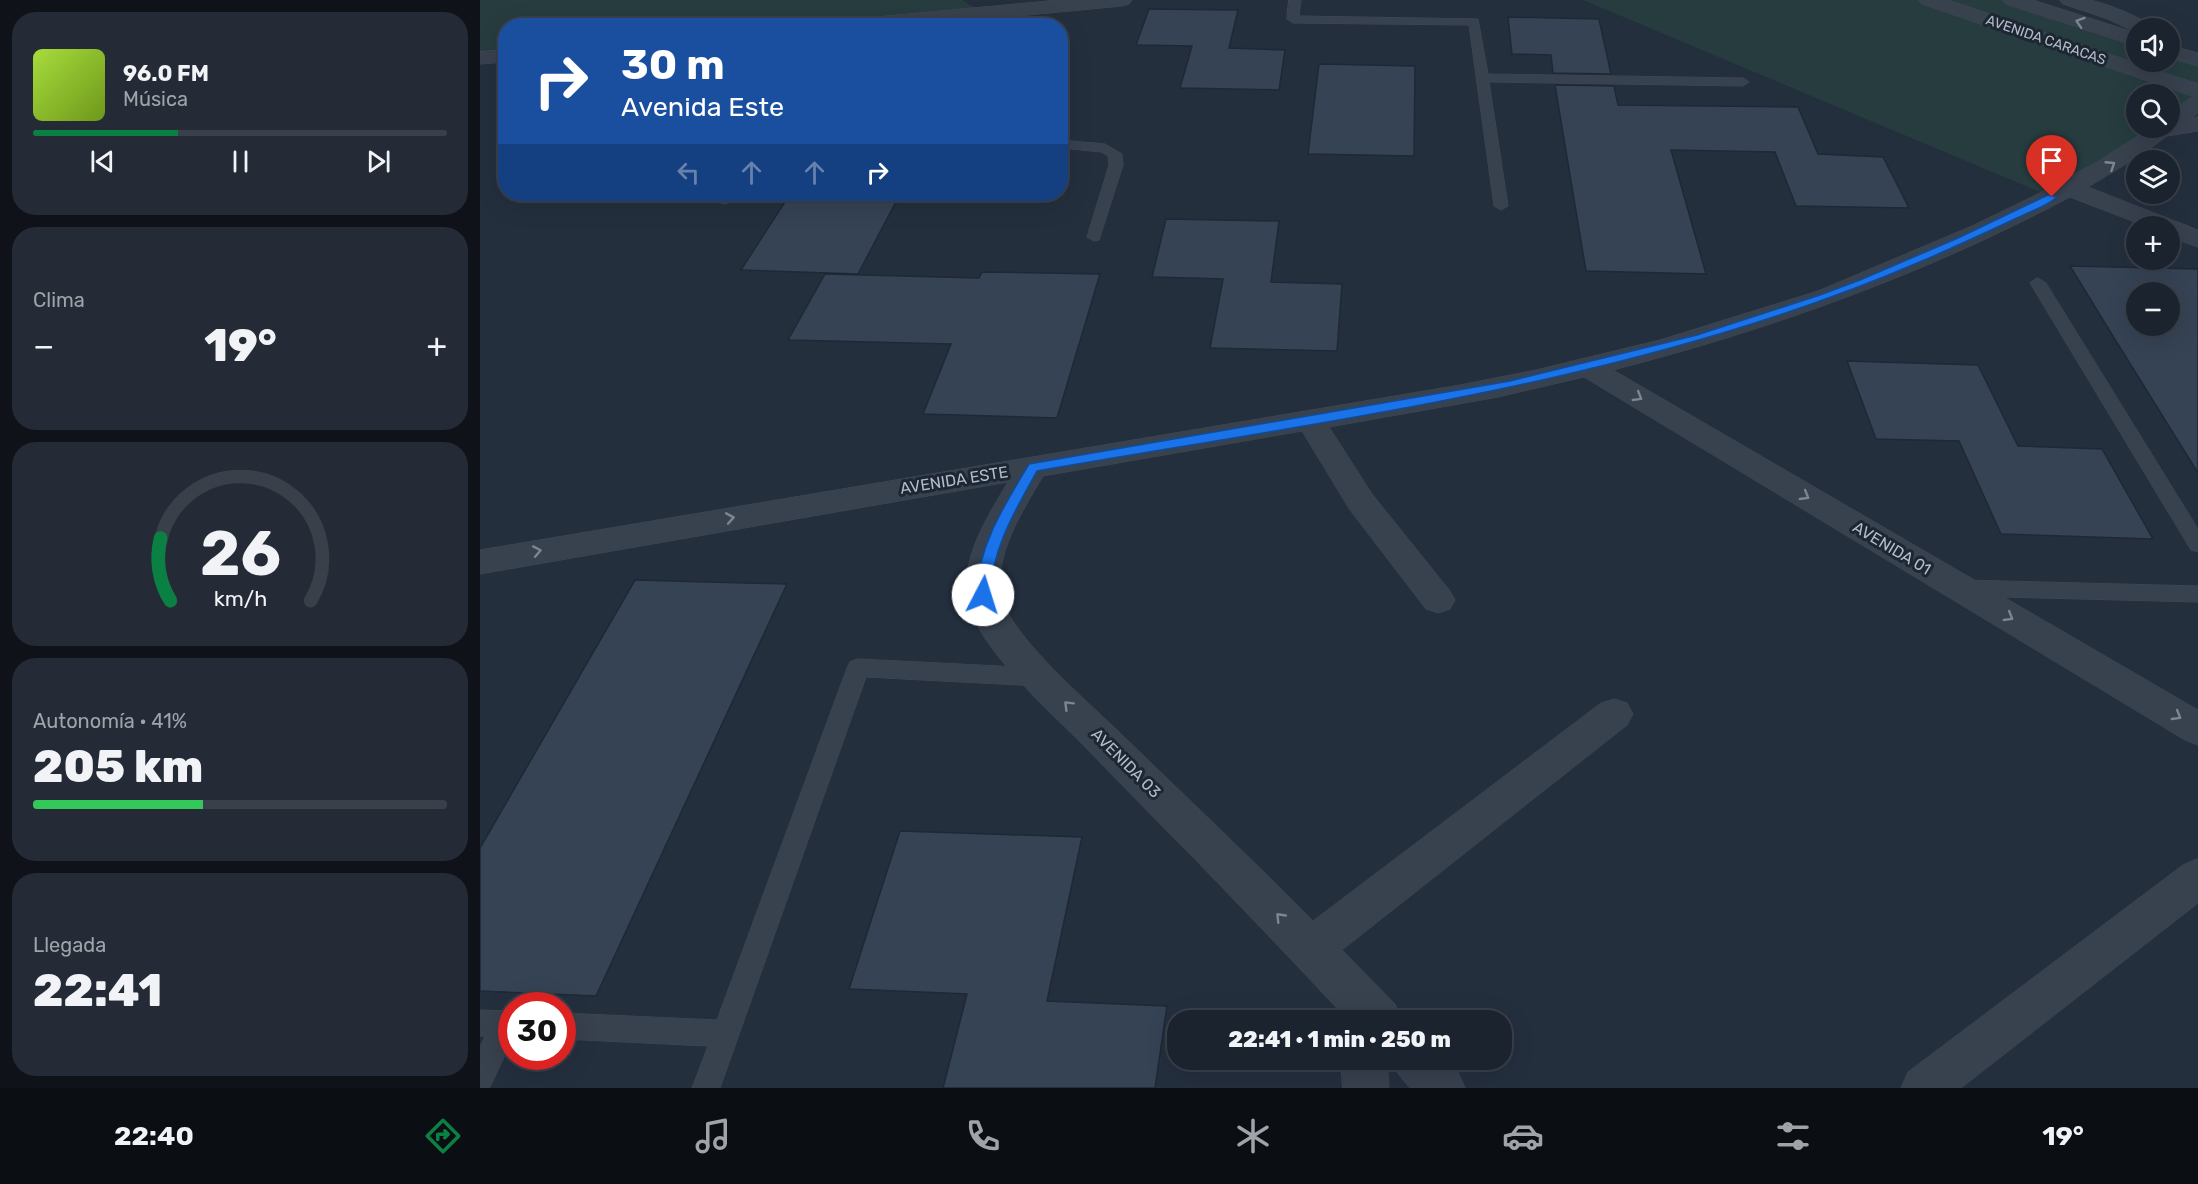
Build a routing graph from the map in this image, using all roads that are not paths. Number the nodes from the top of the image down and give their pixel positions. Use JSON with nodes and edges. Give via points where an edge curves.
{"nodes":[{"id":1,"x":962,"y":0,"type":"edge"},
{"id":2,"x":1122,"y":0,"type":"edge"},
{"id":3,"x":1295,"y":0,"type":"edge"},
{"id":4,"x":1929,"y":0,"type":"edge"},
{"id":5,"x":2013,"y":0,"type":"edge"},
{"id":6,"x":2070,"y":0,"type":"edge"},
{"id":7,"x":983,"y":13,"type":"junction"},
{"id":8,"x":930,"y":18,"type":"edge"},
{"id":9,"x":2126,"y":20,"type":"edge"},
{"id":10,"x":2126,"y":37,"type":"edge"},
{"id":11,"x":2180,"y":54,"type":"edge"},
{"id":12,"x":498,"y":57,"type":"edge"},
{"id":13,"x":480,"y":58,"type":"edge"},
{"id":14,"x":2198,"y":60,"type":"edge"},
{"id":15,"x":1482,"y":78,"type":"junction"},
{"id":16,"x":1743,"y":82,"type":"dead end"},
{"id":17,"x":2198,"y":91,"type":"edge"},
{"id":18,"x":2198,"y":103,"type":"edge"},
{"id":19,"x":2180,"y":116,"type":"edge"},
{"id":20,"x":2198,"y":124,"type":"edge"},
{"id":21,"x":2180,"y":126,"type":"edge"},
{"id":22,"x":2149,"y":138,"type":"edge"},
{"id":23,"x":1068,"y":145,"type":"edge"},
{"id":24,"x":2069,"y":188,"type":"junction"},
{"id":25,"x":1501,"y":206,"type":"dead end"},
{"id":26,"x":2139,"y":216,"type":"edge"},
{"id":27,"x":2180,"y":232,"type":"edge"},
{"id":28,"x":1094,"y":237,"type":"dead end"},
{"id":29,"x":2198,"y":239,"type":"edge"},
{"id":30,"x":2038,"y":283,"type":"dead end"},
{"id":31,"x":1587,"y":367,"type":"junction"},
{"id":32,"x":1310,"y":420,"type":"junction"},
{"id":33,"x":1033,"y":467,"type":"junction"},
{"id":34,"x":2192,"y":526,"type":"edge"},
{"id":35,"x":2198,"y":545,"type":"edge"},
{"id":36,"x":480,"y":562,"type":"edge"},
{"id":37,"x":1960,"y":588,"type":"junction"},
{"id":38,"x":2198,"y":594,"type":"edge"},
{"id":39,"x":1438,"y":600,"type":"dead end"},
{"id":40,"x":1040,"y":677,"type":"junction"},
{"id":41,"x":1614,"y":714,"type":"dead end"},
{"id":42,"x":2198,"y":729,"type":"edge"},
{"id":43,"x":2198,"y":878,"type":"edge"},
{"id":44,"x":1311,"y":948,"type":"junction"},
{"id":45,"x":1349,"y":1000,"type":"edge"},
{"id":46,"x":1364,"y":1010,"type":"edge"},
{"id":47,"x":498,"y":1027,"type":"edge"},
{"id":48,"x":576,"y":1027,"type":"edge"},
{"id":49,"x":726,"y":1034,"type":"junction"},
{"id":50,"x":1365,"y":1070,"type":"edge"},
{"id":51,"x":1425,"y":1070,"type":"edge"},
{"id":52,"x":480,"y":1077,"type":"edge"},
{"id":53,"x":706,"y":1088,"type":"edge"},
{"id":54,"x":1366,"y":1088,"type":"edge"},
{"id":55,"x":1442,"y":1088,"type":"edge"},
{"id":56,"x":1924,"y":1088,"type":"edge"}],
"edges":[{"from":1,"to":7,"type":"street"},
{"from":2,"to":7,"type":"street"},
{"from":3,"to":15,"type":"lane","via":[[1293,19],[1474,22]]},
{"from":4,"to":17,"type":"street","name":"AVENIDA CARACAS"},
{"from":10,"to":5,"type":"street","name":"AVENIDA CARACAS","one_way":true},
{"from":6,"to":9,"type":"street"},
{"from":7,"to":8,"type":"street"},
{"from":11,"to":14,"type":"street"},
{"from":12,"to":13,"type":"street"},
{"from":15,"to":16,"type":"lane"},
{"from":15,"to":25,"type":"lane"},
{"from":18,"to":19,"type":"street","name":"AVENIDA ESTE"},
{"from":20,"to":21,"type":"street"},
{"from":24,"to":22,"type":"street","name":"AVENIDA ESTE","one_way":true},
{"from":23,"to":28,"type":"lane","via":[[1105,147],[1115,154],[1116,165]]},
{"from":24,"to":26,"type":"street"},
{"from":24,"to":31,"type":"street","name":"AVENIDA ESTE","via":[[1962,240],[1824,298],[1700,338]]},
{"from":27,"to":29,"type":"street"},
{"from":30,"to":34,"type":"lane"},
{"from":31,"to":32,"type":"street","name":"AVENIDA ESTE","via":[[1510,385]]},
{"from":31,"to":37,"type":"street","name":"AVENIDA 01","one_way":true},
{"from":32,"to":33,"type":"street","name":"AVENIDA ESTE"},
{"from":32,"to":39,"type":"street","via":[[1360,502]]},
{"from":36,"to":33,"type":"street","name":"AVENIDA ESTE","one_way":true},
{"from":33,"to":40,"type":"street","name":"AVENIDA 03","via":[[989,552],[983,595],[991,616]]},
{"from":34,"to":35,"type":"lane"},
{"from":37,"to":38,"type":"lane"},
{"from":37,"to":42,"type":"street","name":"AVENIDA 01","one_way":true},
{"from":44,"to":40,"type":"street","name":"AVENIDA 03","one_way":true},
{"from":40,"to":49,"type":"lane","via":[[858,668]]},
{"from":41,"to":44,"type":"street"},
{"from":43,"to":56,"type":"street"},
{"from":44,"to":45,"type":"street","name":"AVENIDA 03"},
{"from":45,"to":46,"type":"street","name":"AVENIDA 03"},
{"from":47,"to":52,"type":"lane"},
{"from":48,"to":49,"type":"lane"},
{"from":49,"to":53,"type":"lane"},
{"from":50,"to":54,"type":"street"},
{"from":51,"to":55,"type":"street"}]}
